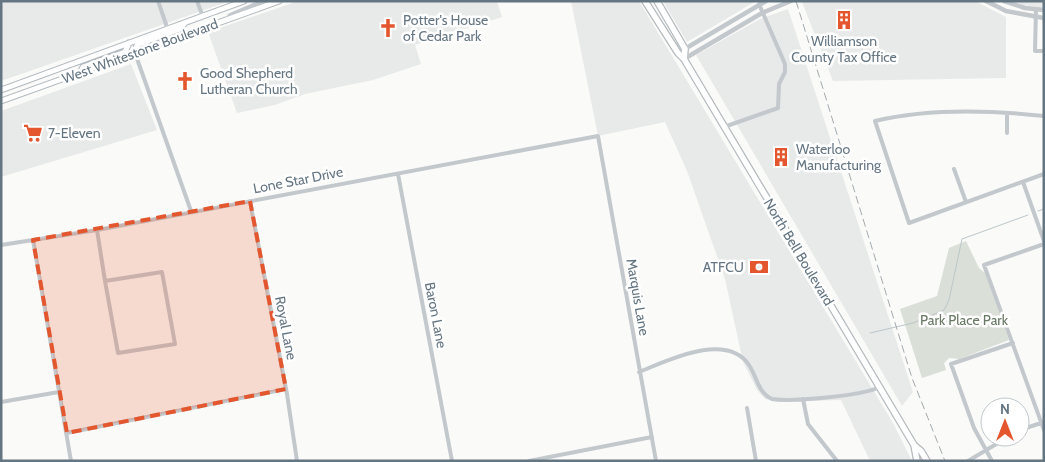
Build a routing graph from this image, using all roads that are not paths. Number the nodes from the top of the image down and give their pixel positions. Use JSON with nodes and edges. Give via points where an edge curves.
{"nodes":[{"id":1,"x":158,"y":1,"type":"edge"},
{"id":2,"x":197,"y":1,"type":"edge"},
{"id":3,"x":244,"y":1,"type":"edge"},
{"id":4,"x":263,"y":1,"type":"edge"},
{"id":5,"x":279,"y":1,"type":"edge"},
{"id":6,"x":645,"y":1,"type":"edge"},
{"id":7,"x":657,"y":1,"type":"edge"},
{"id":8,"x":766,"y":1,"type":"edge"},
{"id":9,"x":791,"y":1,"type":"edge"},
{"id":10,"x":986,"y":1,"type":"edge"},
{"id":11,"x":1004,"y":1,"type":"edge"},
{"id":12,"x":759,"y":4,"type":"junction"},
{"id":13,"x":1036,"y":9,"type":"junction"},
{"id":14,"x":1044,"y":10,"type":"edge"},
{"id":15,"x":762,"y":13,"type":"junction"},
{"id":16,"x":203,"y":17,"type":"junction"},
{"id":17,"x":1036,"y":17,"type":"junction"},
{"id":18,"x":1044,"y":18,"type":"edge"},
{"id":19,"x":226,"y":20,"type":"junction"},
{"id":20,"x":184,"y":24,"type":"junction"},
{"id":21,"x":168,"y":30,"type":"junction"},
{"id":22,"x":129,"y":43,"type":"junction"},
{"id":23,"x":685,"y":49,"type":"junction"},
{"id":24,"x":1044,"y":51,"type":"edge"},
{"id":25,"x":678,"y":53,"type":"junction"},
{"id":26,"x":135,"y":54,"type":"junction"},
{"id":27,"x":684,"y":59,"type":"junction"},
{"id":28,"x":80,"y":73,"type":"junction"},
{"id":29,"x":1,"y":90,"type":"edge"},
{"id":30,"x":1,"y":101,"type":"edge"},
{"id":31,"x":1007,"y":113,"type":"junction"},
{"id":32,"x":1044,"y":116,"type":"edge"},
{"id":33,"x":724,"y":127,"type":"junction"},
{"id":34,"x":1007,"y":132,"type":"dead end"},
{"id":35,"x":598,"y":136,"type":"joint"},
{"id":36,"x":954,"y":170,"type":"dead end"},
{"id":37,"x":398,"y":174,"type":"junction"},
{"id":38,"x":1044,"y":174,"type":"edge"},
{"id":39,"x":1023,"y":182,"type":"junction"},
{"id":40,"x":250,"y":201,"type":"junction"},
{"id":41,"x":966,"y":202,"type":"junction"},
{"id":42,"x":191,"y":211,"type":"junction"},
{"id":43,"x":97,"y":230,"type":"junction"},
{"id":44,"x":33,"y":240,"type":"junction"},
{"id":45,"x":1044,"y":242,"type":"edge"},
{"id":46,"x":1,"y":246,"type":"edge"},
{"id":47,"x":105,"y":281,"type":"junction"},
{"id":48,"x":1013,"y":342,"type":"junction"},
{"id":49,"x":639,"y":372,"type":"junction"},
{"id":50,"x":880,"y":387,"type":"junction"},
{"id":51,"x":286,"y":390,"type":"junction"},
{"id":52,"x":59,"y":392,"type":"junction"},
{"id":53,"x":803,"y":399,"type":"junction"},
{"id":54,"x":1,"y":402,"type":"edge"},
{"id":55,"x":747,"y":408,"type":"dead end"},
{"id":56,"x":1042,"y":422,"type":"edge"},
{"id":57,"x":1030,"y":426,"type":"edge"},
{"id":58,"x":1044,"y":430,"type":"edge"},
{"id":59,"x":67,"y":433,"type":"junction"},
{"id":60,"x":652,"y":437,"type":"junction"},
{"id":61,"x":914,"y":445,"type":"junction"},
{"id":62,"x":992,"y":447,"type":"edge"},
{"id":63,"x":986,"y":451,"type":"junction"},
{"id":64,"x":532,"y":460,"type":"edge"},
{"id":65,"x":71,"y":461,"type":"edge"},
{"id":66,"x":297,"y":461,"type":"edge"},
{"id":67,"x":452,"y":461,"type":"edge"},
{"id":68,"x":656,"y":461,"type":"edge"},
{"id":69,"x":756,"y":461,"type":"edge"},
{"id":70,"x":837,"y":461,"type":"edge"},
{"id":71,"x":918,"y":461,"type":"edge"},
{"id":72,"x":927,"y":461,"type":"edge"},
{"id":73,"x":968,"y":461,"type":"edge"},
{"id":74,"x":992,"y":461,"type":"edge"}],
"edges":[{"from":1,"to":21,"type":"street"},
{"from":2,"to":16,"type":"street"},
{"from":3,"to":16,"type":"main road","name":"West Whitestone Boulevard"},
{"from":4,"to":19,"type":"street","via":[[230,15]]},
{"from":5,"to":19,"type":"main road","name":"West Whitestone Boulevard"},
{"from":6,"to":25,"type":"main road","name":"North Bell Boulevard"},
{"from":7,"to":23,"type":"main road"},
{"from":8,"to":12,"type":"street"},
{"from":9,"to":15,"type":"street"},
{"from":10,"to":17,"type":"street"},
{"from":11,"to":13,"type":"street"},
{"from":12,"to":15,"type":"street"},
{"from":12,"to":23,"type":"street"},
{"from":13,"to":14,"type":"street"},
{"from":13,"to":17,"type":"street"},
{"from":15,"to":27,"type":"street"},
{"from":15,"to":33,"type":"street","via":[[785,64],[779,84],[778,108]]},
{"from":16,"to":20,"type":"main road","name":"West Whitestone Boulevard"},
{"from":17,"to":18,"type":"street"},
{"from":17,"to":24,"type":"street","via":[[1035,51]]},
{"from":19,"to":26,"type":"main road","name":"West Whitestone Boulevard"},
{"from":20,"to":21,"type":"main road","name":"West Whitestone Boulevard"},
{"from":20,"to":26,"type":"main road","via":[[180,29],[137,45]]},
{"from":21,"to":22,"type":"main road","name":"West Whitestone Boulevard"},
{"from":22,"to":28,"type":"main road","via":[[126,52],[82,68]]},
{"from":22,"to":29,"type":"main road","name":"West Whitestone Boulevard"},
{"from":23,"to":25,"type":"street"},
{"from":23,"to":27,"type":"main road"},
{"from":25,"to":27,"type":"main road","name":"North Bell Boulevard"},
{"from":26,"to":28,"type":"main road","name":"West Whitestone Boulevard"},
{"from":26,"to":42,"type":"street"},
{"from":27,"to":33,"type":"main road","name":"North Bell Boulevard"},
{"from":28,"to":30,"type":"main road","name":"West Whitestone Boulevard"},
{"from":31,"to":32,"type":"street"},
{"from":31,"to":34,"type":"street"},
{"from":31,"to":41,"type":"street","via":[[922,114],[875,121],[909,222]]},
{"from":33,"to":50,"type":"main road","name":"North Bell Boulevard"},
{"from":35,"to":37,"type":"street","name":"Lone Star Drive"},
{"from":35,"to":49,"type":"street","name":"Marquis Lane"},
{"from":36,"to":41,"type":"street"},
{"from":37,"to":40,"type":"street","name":"Lone Star Drive"},
{"from":37,"to":67,"type":"street","name":"Baron Lane"},
{"from":38,"to":39,"type":"street"},
{"from":39,"to":41,"type":"street"},
{"from":39,"to":45,"type":"street"},
{"from":40,"to":42,"type":"street","name":"Lone Star Drive"},
{"from":40,"to":51,"type":"street","name":"Royal Lane"},
{"from":42,"to":43,"type":"street","name":"Lone Star Drive"},
{"from":43,"to":44,"type":"street","name":"Lone Star Drive"},
{"from":43,"to":47,"type":"street"},
{"from":44,"to":46,"type":"street","name":"Lone Star Drive"},
{"from":44,"to":52,"type":"street"},
{"from":45,"to":48,"type":"street","via":[[984,265]]},
{"from":47,"to":47,"type":"street","via":[[162,272],[175,344],[118,353]]},
{"from":48,"to":56,"type":"street"},
{"from":48,"to":63,"type":"street","via":[[951,364],[974,428]]},
{"from":49,"to":53,"type":"street","via":[[687,352],[720,350],[744,358],[767,397]]},
{"from":49,"to":60,"type":"street","name":"Marquis Lane"},
{"from":50,"to":53,"type":"street","via":[[868,392]]},
{"from":50,"to":61,"type":"main road","name":"North Bell Boulevard"},
{"from":51,"to":59,"type":"street"},
{"from":51,"to":66,"type":"street","name":"Royal Lane"},
{"from":52,"to":54,"type":"street"},
{"from":52,"to":59,"type":"street"},
{"from":53,"to":70,"type":"street","via":[[808,424]]},
{"from":55,"to":69,"type":"street"},
{"from":56,"to":57,"type":"street"},
{"from":56,"to":58,"type":"street"},
{"from":59,"to":65,"type":"street"},
{"from":60,"to":64,"type":"street"},
{"from":60,"to":68,"type":"street","name":"Marquis Lane"},
{"from":61,"to":71,"type":"main road","name":"North Bell Boulevard"},
{"from":61,"to":72,"type":"main road","name":"North Bell Boulevard"},
{"from":62,"to":63,"type":"street"},
{"from":63,"to":73,"type":"street"},
{"from":63,"to":74,"type":"street"}]}
